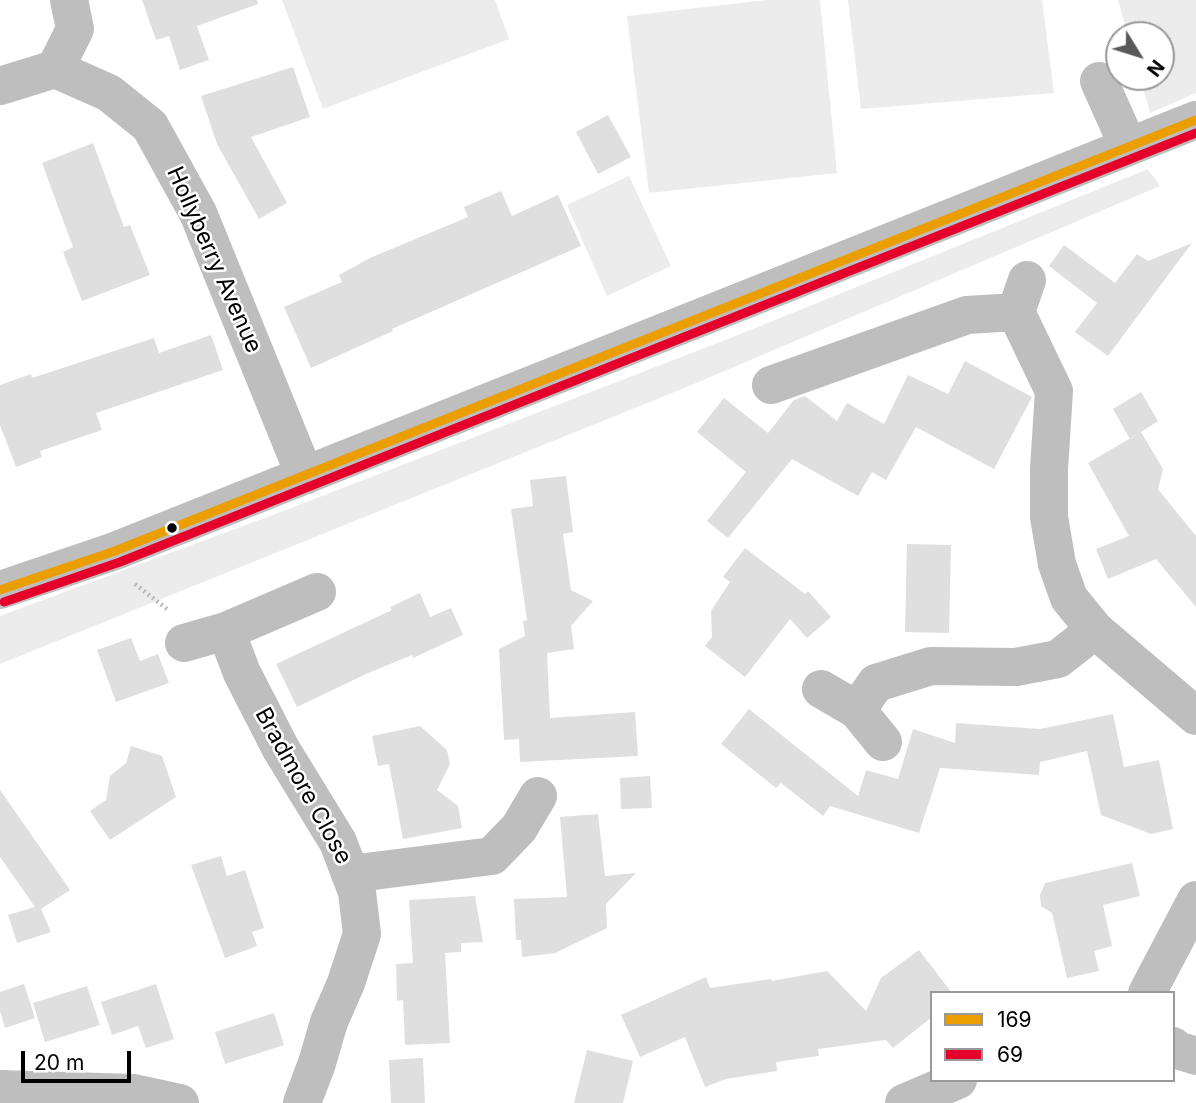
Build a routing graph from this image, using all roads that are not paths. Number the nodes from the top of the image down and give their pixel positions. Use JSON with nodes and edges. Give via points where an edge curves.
{"nodes":[{"id":1,"x":69,"y":0,"type":"edge"},
{"id":2,"x":55,"y":69,"type":"junction"},
{"id":3,"x":1099,"y":81,"type":"dead end"},
{"id":4,"x":0,"y":86,"type":"edge"},
{"id":5,"x":1196,"y":120,"type":"edge"},
{"id":6,"x":1128,"y":146,"type":"junction"},
{"id":7,"x":771,"y":385,"type":"dead end"},
{"id":8,"x":305,"y":476,"type":"junction"},
{"id":9,"x":0,"y":590,"type":"edge"},
{"id":10,"x":317,"y":592,"type":"dead end"},
{"id":11,"x":1095,"y":630,"type":"junction"},
{"id":12,"x":226,"y":631,"type":"junction"},
{"id":13,"x":184,"y":643,"type":"road end"},
{"id":14,"x":821,"y":689,"type":"dead end"},
{"id":15,"x":856,"y":710,"type":"junction"},
{"id":16,"x":1196,"y":716,"type":"edge"},
{"id":17,"x":883,"y":742,"type":"dead end"},
{"id":18,"x":538,"y":796,"type":"dead end"},
{"id":19,"x":351,"y":874,"type":"junction"},
{"id":20,"x":1196,"y":900,"type":"edge"},
{"id":21,"x":1148,"y":991,"type":"edge"},
{"id":22,"x":1175,"y":1048,"type":"edge"},
{"id":23,"x":1196,"y":1056,"type":"edge"},
{"id":24,"x":953,"y":1082,"type":"edge"},
{"id":25,"x":0,"y":1088,"type":"edge"},
{"id":26,"x":180,"y":1103,"type":"edge"},
{"id":27,"x":302,"y":1103,"type":"edge"},
{"id":28,"x":904,"y":1103,"type":"edge"}],
"edges":[{"from":1,"to":2,"type":"street","via":[[75,29]]},
{"from":2,"to":4,"type":"street"},
{"from":2,"to":8,"type":"street","name":"Hollyberry Avenue","via":[[109,93],[150,126],[198,213]]},
{"from":3,"to":6,"type":"street"},
{"from":5,"to":6,"type":"street"},
{"from":6,"to":8,"type":"street"},
{"from":7,"to":11,"type":"street","via":[[1022,296],[1054,391],[1049,517],[1057,564],[1069,598]]},
{"from":8,"to":9,"type":"street","via":[[115,551]]},
{"from":10,"to":12,"type":"street"},
{"from":11,"to":15,"type":"street","via":[[1058,659],[1016,667],[931,666],[876,683]]},
{"from":11,"to":16,"type":"street"},
{"from":12,"to":13,"type":"street"},
{"from":12,"to":19,"type":"street","name":"Bradmore Close","via":[[242,673],[338,842]]},
{"from":14,"to":15,"type":"street"},
{"from":15,"to":17,"type":"street"},
{"from":18,"to":19,"type":"street","via":[[519,828],[492,856]]},
{"from":19,"to":27,"type":"street","name":"Bradmore Close","via":[[362,934]]},
{"from":20,"to":21,"type":"street"},
{"from":22,"to":23,"type":"street"},
{"from":24,"to":28,"type":"street"},
{"from":25,"to":26,"type":"street","via":[[134,1093]]}]}
